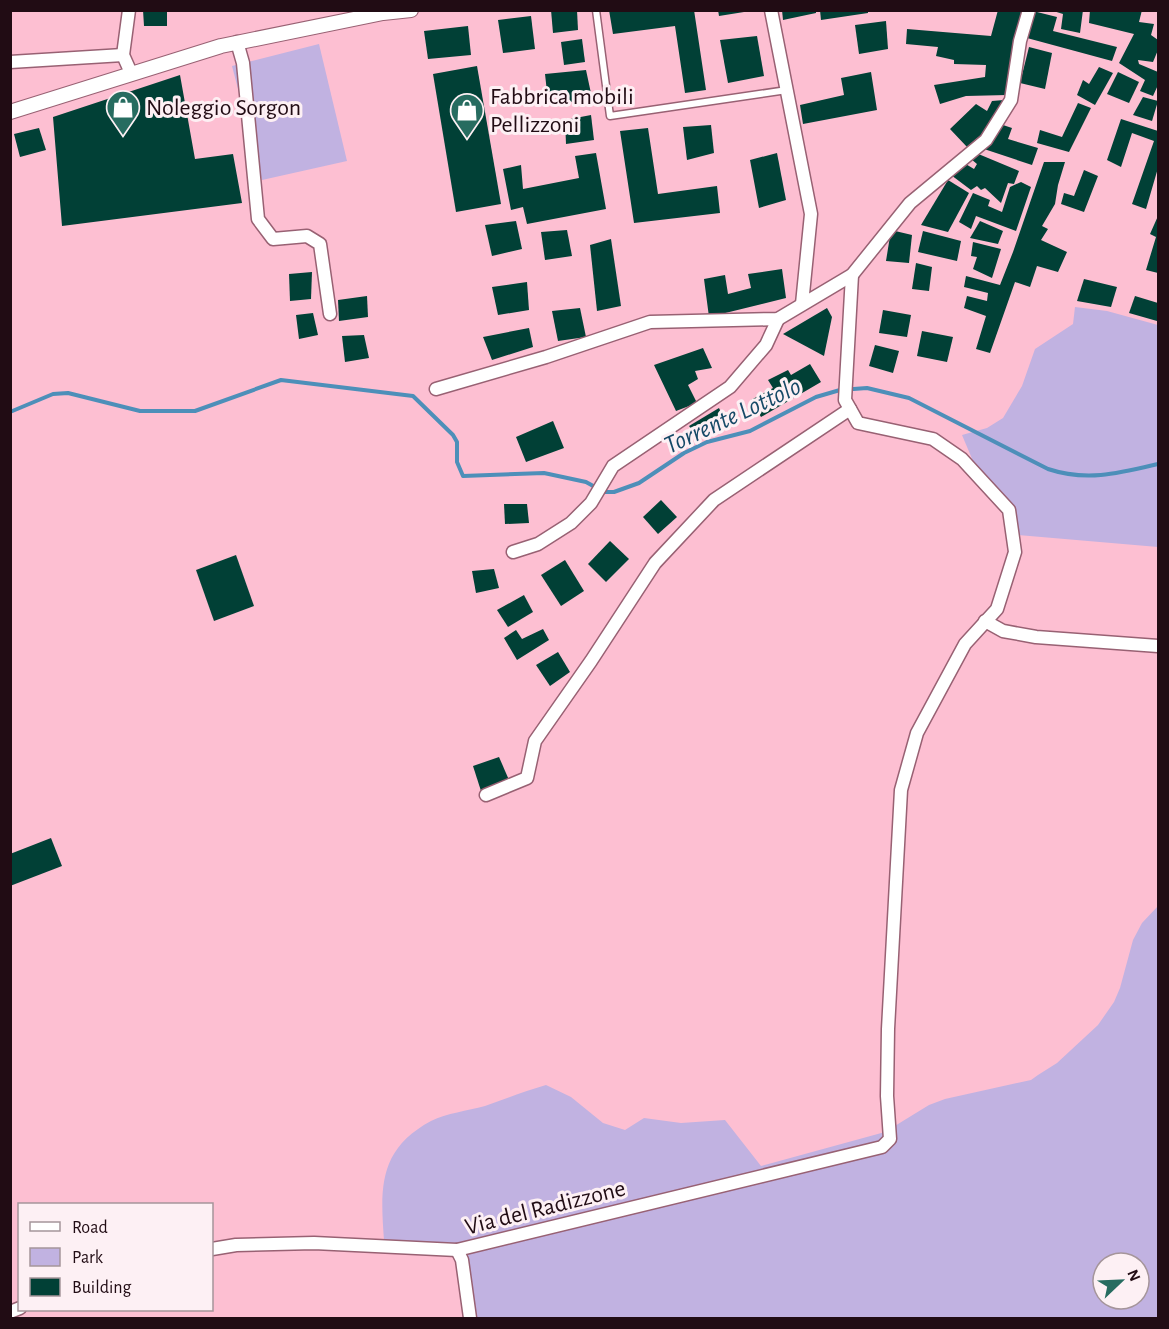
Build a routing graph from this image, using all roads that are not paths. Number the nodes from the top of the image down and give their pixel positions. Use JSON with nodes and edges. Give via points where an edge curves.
{"nodes":[{"id":1,"x":129,"y":10,"type":"edge"},
{"id":2,"x":411,"y":10,"type":"edge"},
{"id":3,"x":596,"y":10,"type":"edge"},
{"id":4,"x":771,"y":10,"type":"edge"},
{"id":5,"x":1029,"y":10,"type":"edge"},
{"id":6,"x":237,"y":42,"type":"junction"},
{"id":7,"x":123,"y":55,"type":"junction"},
{"id":8,"x":10,"y":62,"type":"edge"},
{"id":9,"x":131,"y":73,"type":"junction"},
{"id":10,"x":787,"y":90,"type":"junction"},
{"id":11,"x":10,"y":112,"type":"edge"},
{"id":12,"x":852,"y":275,"type":"junction"},
{"id":13,"x":802,"y":304,"type":"junction"},
{"id":14,"x":330,"y":314,"type":"dead end"},
{"id":15,"x":778,"y":319,"type":"junction"},
{"id":16,"x":436,"y":389,"type":"dead end"},
{"id":17,"x":848,"y":405,"type":"junction"},
{"id":18,"x":513,"y":552,"type":"dead end"},
{"id":19,"x":985,"y":621,"type":"junction"},
{"id":20,"x":1158,"y":646,"type":"edge"},
{"id":21,"x":486,"y":795,"type":"dead end"},
{"id":22,"x":213,"y":1249,"type":"edge"},
{"id":23,"x":458,"y":1250,"type":"junction"},
{"id":24,"x":470,"y":1318,"type":"edge"}],
"edges":[{"from":1,"to":7,"type":"street"},
{"from":2,"to":6,"type":"street"},
{"from":3,"to":10,"type":"lane","via":[[610,116]]},
{"from":4,"to":10,"type":"street"},
{"from":5,"to":12,"type":"street","via":[[1011,100],[986,140],[910,203]]},
{"from":6,"to":9,"type":"street"},
{"from":6,"to":14,"type":"street","via":[[243,63],[258,219],[273,239],[307,236],[320,244]]},
{"from":7,"to":8,"type":"street"},
{"from":7,"to":9,"type":"street"},
{"from":9,"to":11,"type":"street"},
{"from":10,"to":13,"type":"street","via":[[811,214]]},
{"from":12,"to":13,"type":"street"},
{"from":12,"to":17,"type":"street"},
{"from":13,"to":15,"type":"street"},
{"from":15,"to":16,"type":"street","via":[[650,322]]},
{"from":15,"to":18,"type":"street","via":[[766,345],[730,387],[613,466],[591,503],[571,523],[538,544]]},
{"from":17,"to":19,"type":"street","via":[[858,423],[933,439],[963,459],[1009,510],[1015,552],[996,609]]},
{"from":17,"to":21,"type":"street","via":[[714,500],[655,562],[535,741],[527,778]]},
{"from":19,"to":20,"type":"street","via":[[1002,631],[1036,637]]},
{"from":19,"to":23,"type":"street","name":"Via del Radizzone","via":[[965,644],[917,733],[901,790],[888,1029],[890,1139],[882,1147]]},
{"from":22,"to":23,"type":"street","name":"Via del Radizzone","via":[[314,1243]]},
{"from":23,"to":24,"type":"street"}]}
